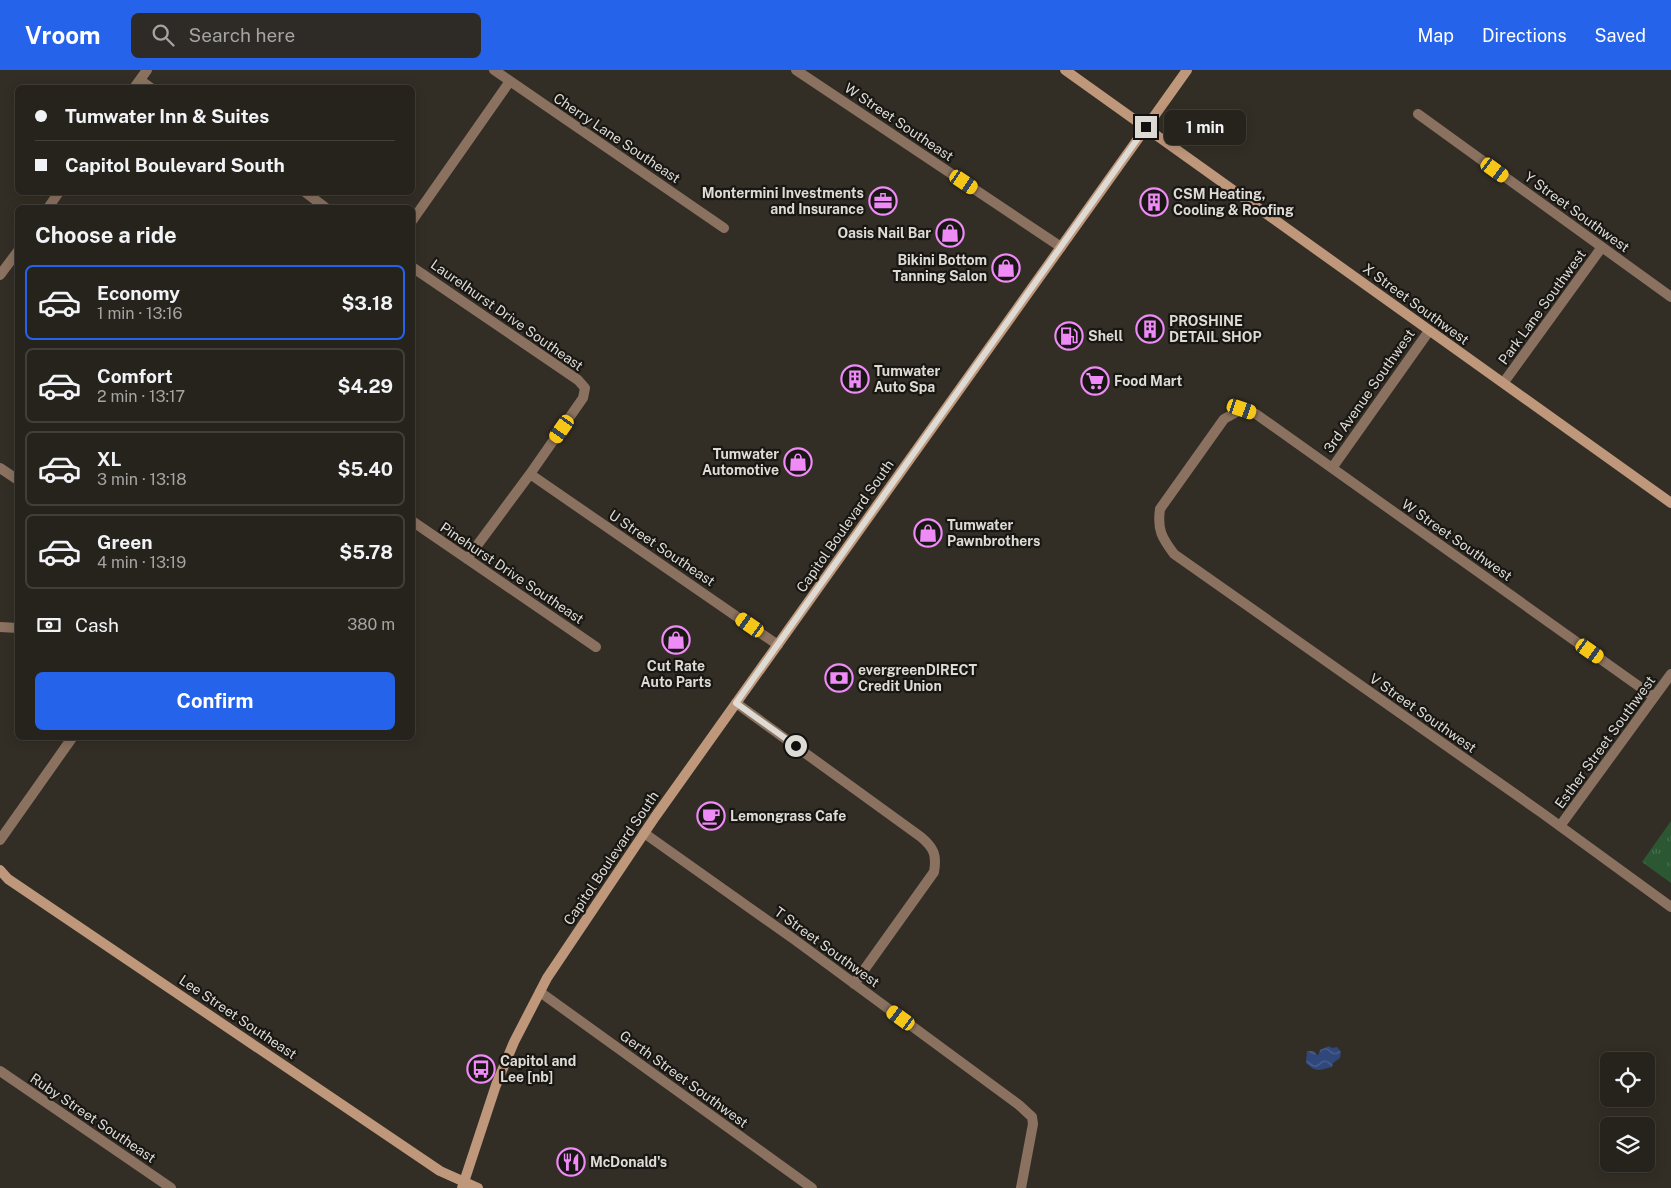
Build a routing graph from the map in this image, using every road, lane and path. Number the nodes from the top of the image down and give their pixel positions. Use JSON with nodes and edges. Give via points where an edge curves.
{"nodes":[{"id":1,"x":147,"y":70,"type":"edge"},
{"id":2,"x":494,"y":70,"type":"edge"},
{"id":3,"x":796,"y":70,"type":"edge"},
{"id":4,"x":1065,"y":70,"type":"edge"},
{"id":5,"x":1187,"y":70,"type":"edge"},
{"id":6,"x":510,"y":81,"type":"junction"},
{"id":7,"x":137,"y":84,"type":"edge"},
{"id":8,"x":1418,"y":114,"type":"dead end"},
{"id":9,"x":1146,"y":127,"type":"junction"},
{"id":10,"x":308,"y":195,"type":"edge"},
{"id":11,"x":322,"y":205,"type":"edge"},
{"id":12,"x":415,"y":217,"type":"edge"},
{"id":13,"x":724,"y":228,"type":"dead end"},
{"id":14,"x":1061,"y":247,"type":"junction"},
{"id":15,"x":1602,"y":247,"type":"junction"},
{"id":16,"x":15,"y":254,"type":"edge"},
{"id":17,"x":415,"y":268,"type":"edge"},
{"id":18,"x":0,"y":275,"type":"edge"},
{"id":19,"x":1671,"y":297,"type":"edge"},
{"id":20,"x":1429,"y":331,"type":"junction"},
{"id":21,"x":1504,"y":382,"type":"junction"},
{"id":22,"x":0,"y":468,"type":"edge"},
{"id":23,"x":1332,"y":468,"type":"junction"},
{"id":24,"x":530,"y":474,"type":"junction"},
{"id":25,"x":15,"y":478,"type":"edge"},
{"id":26,"x":1671,"y":503,"type":"edge"},
{"id":27,"x":415,"y":524,"type":"edge"},
{"id":28,"x":1163,"y":539,"type":"joint"},
{"id":29,"x":467,"y":559,"type":"junction"},
{"id":30,"x":0,"y":627,"type":"edge"},
{"id":31,"x":15,"y":628,"type":"edge"},
{"id":32,"x":778,"y":645,"type":"junction"},
{"id":33,"x":596,"y":647,"type":"dead end"},
{"id":34,"x":1671,"y":674,"type":"edge"},
{"id":35,"x":1654,"y":697,"type":"junction"},
{"id":36,"x":736,"y":703,"type":"junction"},
{"id":37,"x":71,"y":740,"type":"edge"},
{"id":38,"x":1560,"y":826,"type":"junction"},
{"id":39,"x":644,"y":833,"type":"junction"},
{"id":40,"x":0,"y":840,"type":"edge"},
{"id":41,"x":0,"y":870,"type":"edge"},
{"id":42,"x":1671,"y":906,"type":"edge"},
{"id":43,"x":854,"y":984,"type":"junction"},
{"id":44,"x":540,"y":992,"type":"junction"},
{"id":45,"x":0,"y":1071,"type":"edge"},
{"id":46,"x":463,"y":1185,"type":"edge"},
{"id":47,"x":171,"y":1188,"type":"edge"},
{"id":48,"x":478,"y":1188,"type":"edge"},
{"id":49,"x":812,"y":1188,"type":"edge"},
{"id":50,"x":1021,"y":1188,"type":"edge"}],
"edges":[{"from":1,"to":7,"type":"street"},
{"from":2,"to":6,"type":"street","name":"Cherry Lane Southeast"},
{"from":3,"to":14,"type":"street","name":"W Street Southeast"},
{"from":4,"to":9,"type":"main road","name":"X Street Southwest"},
{"from":5,"to":9,"type":"main road","name":"Capitol Boulevard South"},
{"from":6,"to":12,"type":"street"},
{"from":6,"to":13,"type":"street","name":"Cherry Lane Southeast"},
{"from":8,"to":15,"type":"street","name":"Y Street Southwest"},
{"from":9,"to":14,"type":"main road","name":"Capitol Boulevard South"},
{"from":9,"to":20,"type":"main road","name":"X Street Southwest"},
{"from":10,"to":11,"type":"street"},
{"from":14,"to":32,"type":"main road","name":"Capitol Boulevard South"},
{"from":15,"to":19,"type":"street","name":"Y Street Southwest"},
{"from":15,"to":21,"type":"street","name":"Park Lane Southwest"},
{"from":16,"to":18,"type":"street"},
{"from":17,"to":24,"type":"street","name":"Laurelhurst Drive Southeast","via":[[578,380],[585,388],[583,398]]},
{"from":20,"to":21,"type":"main road","name":"X Street Southwest"},
{"from":20,"to":23,"type":"street","name":"3rd Avenue Southwest"},
{"from":21,"to":26,"type":"main road","name":"X Street Southwest"},
{"from":22,"to":25,"type":"street"},
{"from":23,"to":28,"type":"street","name":"W Street Southwest","via":[[1256,414],[1242,409],[1224,419],[1160,509],[1158,523]]},
{"from":23,"to":35,"type":"street","name":"W Street Southwest"},
{"from":24,"to":29,"type":"street"},
{"from":24,"to":32,"type":"street","name":"U Street Southeast"},
{"from":27,"to":29,"type":"street","name":"Pinehurst Drive Southeast"},
{"from":28,"to":38,"type":"street","name":"V Street Southwest","via":[[1174,554]]},
{"from":29,"to":33,"type":"street","name":"Pinehurst Drive Southeast"},
{"from":30,"to":31,"type":"street"},
{"from":32,"to":36,"type":"main road","name":"Capitol Boulevard South"},
{"from":34,"to":35,"type":"street","name":"Esther Street Southwest"},
{"from":35,"to":38,"type":"street","name":"Esther Street Southwest"},
{"from":36,"to":39,"type":"main road","name":"Capitol Boulevard South"},
{"from":36,"to":43,"type":"street","via":[[931,846],[936,860],[934,872]]},
{"from":37,"to":40,"type":"street"},
{"from":38,"to":42,"type":"street","name":"V Street Southwest"},
{"from":39,"to":43,"type":"street","name":"T Street Southwest"},
{"from":39,"to":44,"type":"main road","name":"Capitol Boulevard South"},
{"from":41,"to":46,"type":"main road","name":"Lee Street Southeast","via":[[8,879]]},
{"from":43,"to":50,"type":"street","name":"T Street Southwest","via":[[1032,1117],[1031,1141]]},
{"from":44,"to":46,"type":"main road","via":[[496,1085]]},
{"from":44,"to":49,"type":"street","name":"Gerth Street Southwest"},
{"from":45,"to":47,"type":"street","name":"Ruby Street Southeast"},
{"from":46,"to":48,"type":"main road","name":"Lee Street Southeast"}]}
